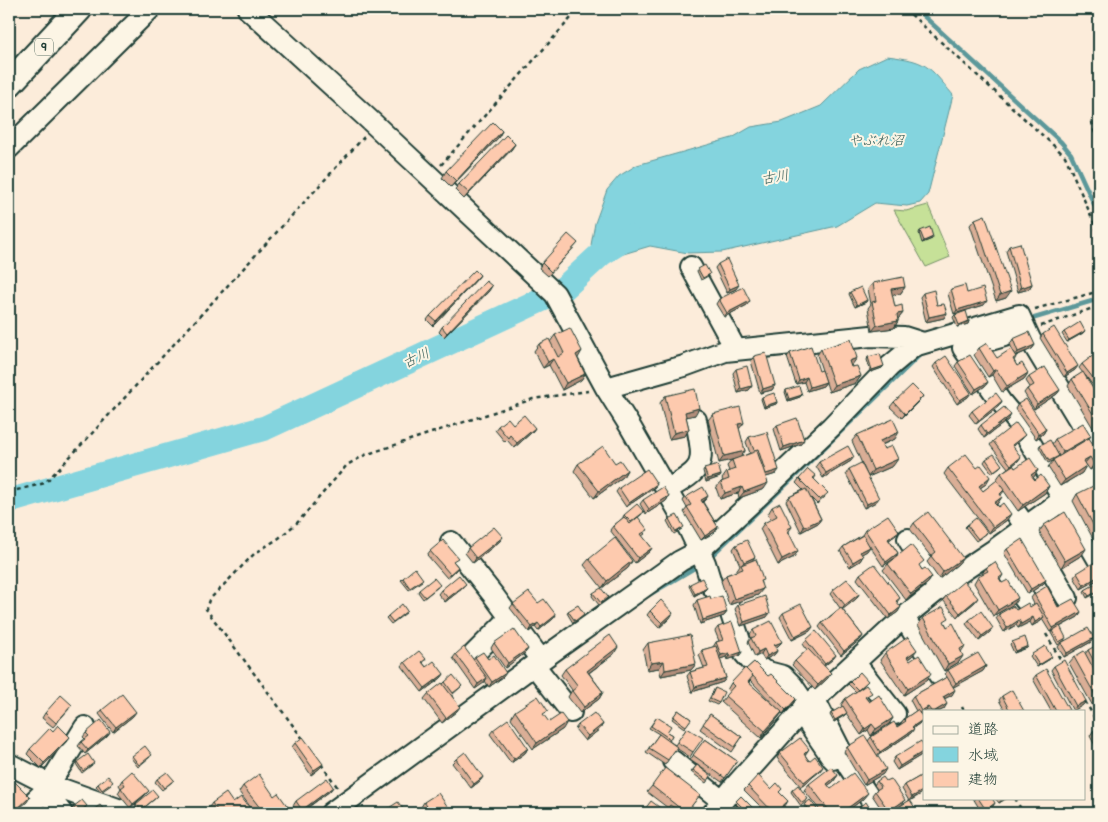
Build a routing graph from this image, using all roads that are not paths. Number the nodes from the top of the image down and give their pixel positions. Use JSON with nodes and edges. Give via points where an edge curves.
{"nodes":[{"id":1,"x":79,"y":9,"type":"edge"},
{"id":2,"x":150,"y":9,"type":"edge"},
{"id":3,"x":248,"y":9,"type":"edge"},
{"id":4,"x":9,"y":84,"type":"edge"},
{"id":5,"x":9,"y":148,"type":"edge"},
{"id":6,"x":691,"y":267,"type":"dead end"},
{"id":7,"x":1023,"y":324,"type":"junction"},
{"id":8,"x":923,"y":343,"type":"junction"},
{"id":9,"x":736,"y":350,"type":"junction"},
{"id":10,"x":606,"y":388,"type":"junction"},
{"id":11,"x":696,"y":420,"type":"edge"},
{"id":12,"x":1099,"y":453,"type":"edge"},
{"id":13,"x":1099,"y":468,"type":"edge"},
{"id":14,"x":666,"y":490,"type":"junction"},
{"id":15,"x":1001,"y":492,"type":"edge"},
{"id":16,"x":1064,"y":499,"type":"junction"},
{"id":17,"x":1026,"y":526,"type":"junction"},
{"id":18,"x":908,"y":540,"type":"dead end"},
{"id":19,"x":451,"y":542,"type":"dead end"},
{"id":20,"x":994,"y":550,"type":"junction"},
{"id":21,"x":702,"y":557,"type":"junction"},
{"id":22,"x":1099,"y":561,"type":"edge"},
{"id":23,"x":939,"y":589,"type":"junction"},
{"id":24,"x":1067,"y":598,"type":"dead end"},
{"id":25,"x":1025,"y":600,"type":"dead end"},
{"id":26,"x":510,"y":618,"type":"junction"},
{"id":27,"x":904,"y":618,"type":"junction"},
{"id":28,"x":470,"y":658,"type":"edge"},
{"id":29,"x":855,"y":663,"type":"junction"},
{"id":30,"x":539,"y":669,"type":"junction"},
{"id":31,"x":939,"y":675,"type":"dead end"},
{"id":32,"x":808,"y":706,"type":"junction"},
{"id":33,"x":572,"y":712,"type":"dead end"},
{"id":34,"x":895,"y":714,"type":"dead end"},
{"id":35,"x":84,"y":727,"type":"dead end"},
{"id":36,"x":672,"y":761,"type":"edge"},
{"id":37,"x":836,"y":762,"type":"dead end"},
{"id":38,"x":9,"y":764,"type":"edge"},
{"id":39,"x":47,"y":787,"type":"junction"},
{"id":40,"x":723,"y":801,"type":"edge"},
{"id":41,"x":873,"y":803,"type":"dead end"},
{"id":42,"x":22,"y":813,"type":"edge"},
{"id":43,"x":62,"y":813,"type":"edge"},
{"id":44,"x":129,"y":813,"type":"edge"},
{"id":45,"x":331,"y":813,"type":"edge"},
{"id":46,"x":759,"y":813,"type":"edge"}],
"edges":[{"from":1,"to":4,"type":"main road","number":"9"},
{"from":2,"to":5,"type":"street"},
{"from":3,"to":10,"type":"street","via":[[555,294]]},
{"from":6,"to":9,"type":"street"},
{"from":7,"to":8,"type":"street"},
{"from":7,"to":12,"type":"street"},
{"from":7,"to":16,"type":"street","via":[[963,348],[1020,425]]},
{"from":8,"to":9,"type":"street","via":[[904,337],[871,336]]},
{"from":8,"to":21,"type":"street","via":[[914,346],[890,366],[831,428],[748,506]]},
{"from":9,"to":10,"type":"street"},
{"from":10,"to":14,"type":"street"},
{"from":11,"to":14,"type":"street","via":[[702,455],[699,466],[689,477]]},
{"from":13,"to":16,"type":"street"},
{"from":14,"to":21,"type":"street"},
{"from":15,"to":17,"type":"street"},
{"from":16,"to":17,"type":"street"},
{"from":16,"to":22,"type":"street"},
{"from":17,"to":20,"type":"street"},
{"from":17,"to":24,"type":"street"},
{"from":18,"to":23,"type":"street"},
{"from":19,"to":26,"type":"street"},
{"from":20,"to":23,"type":"street"},
{"from":20,"to":25,"type":"street"},
{"from":21,"to":30,"type":"street","via":[[680,561]]},
{"from":21,"to":32,"type":"street","via":[[712,586],[729,608],[744,653],[764,671],[783,676]]},
{"from":23,"to":27,"type":"street"},
{"from":26,"to":28,"type":"street"},
{"from":26,"to":30,"type":"street"},
{"from":27,"to":29,"type":"street"},
{"from":27,"to":31,"type":"street"},
{"from":29,"to":32,"type":"street"},
{"from":29,"to":34,"type":"street"},
{"from":30,"to":33,"type":"street"},
{"from":30,"to":45,"type":"street"},
{"from":32,"to":37,"type":"street"},
{"from":32,"to":40,"type":"street"},
{"from":32,"to":41,"type":"street"},
{"from":35,"to":39,"type":"street"},
{"from":36,"to":40,"type":"street"},
{"from":38,"to":39,"type":"street"},
{"from":39,"to":42,"type":"street"},
{"from":39,"to":43,"type":"street"},
{"from":39,"to":44,"type":"street"},
{"from":40,"to":46,"type":"street"}]}
